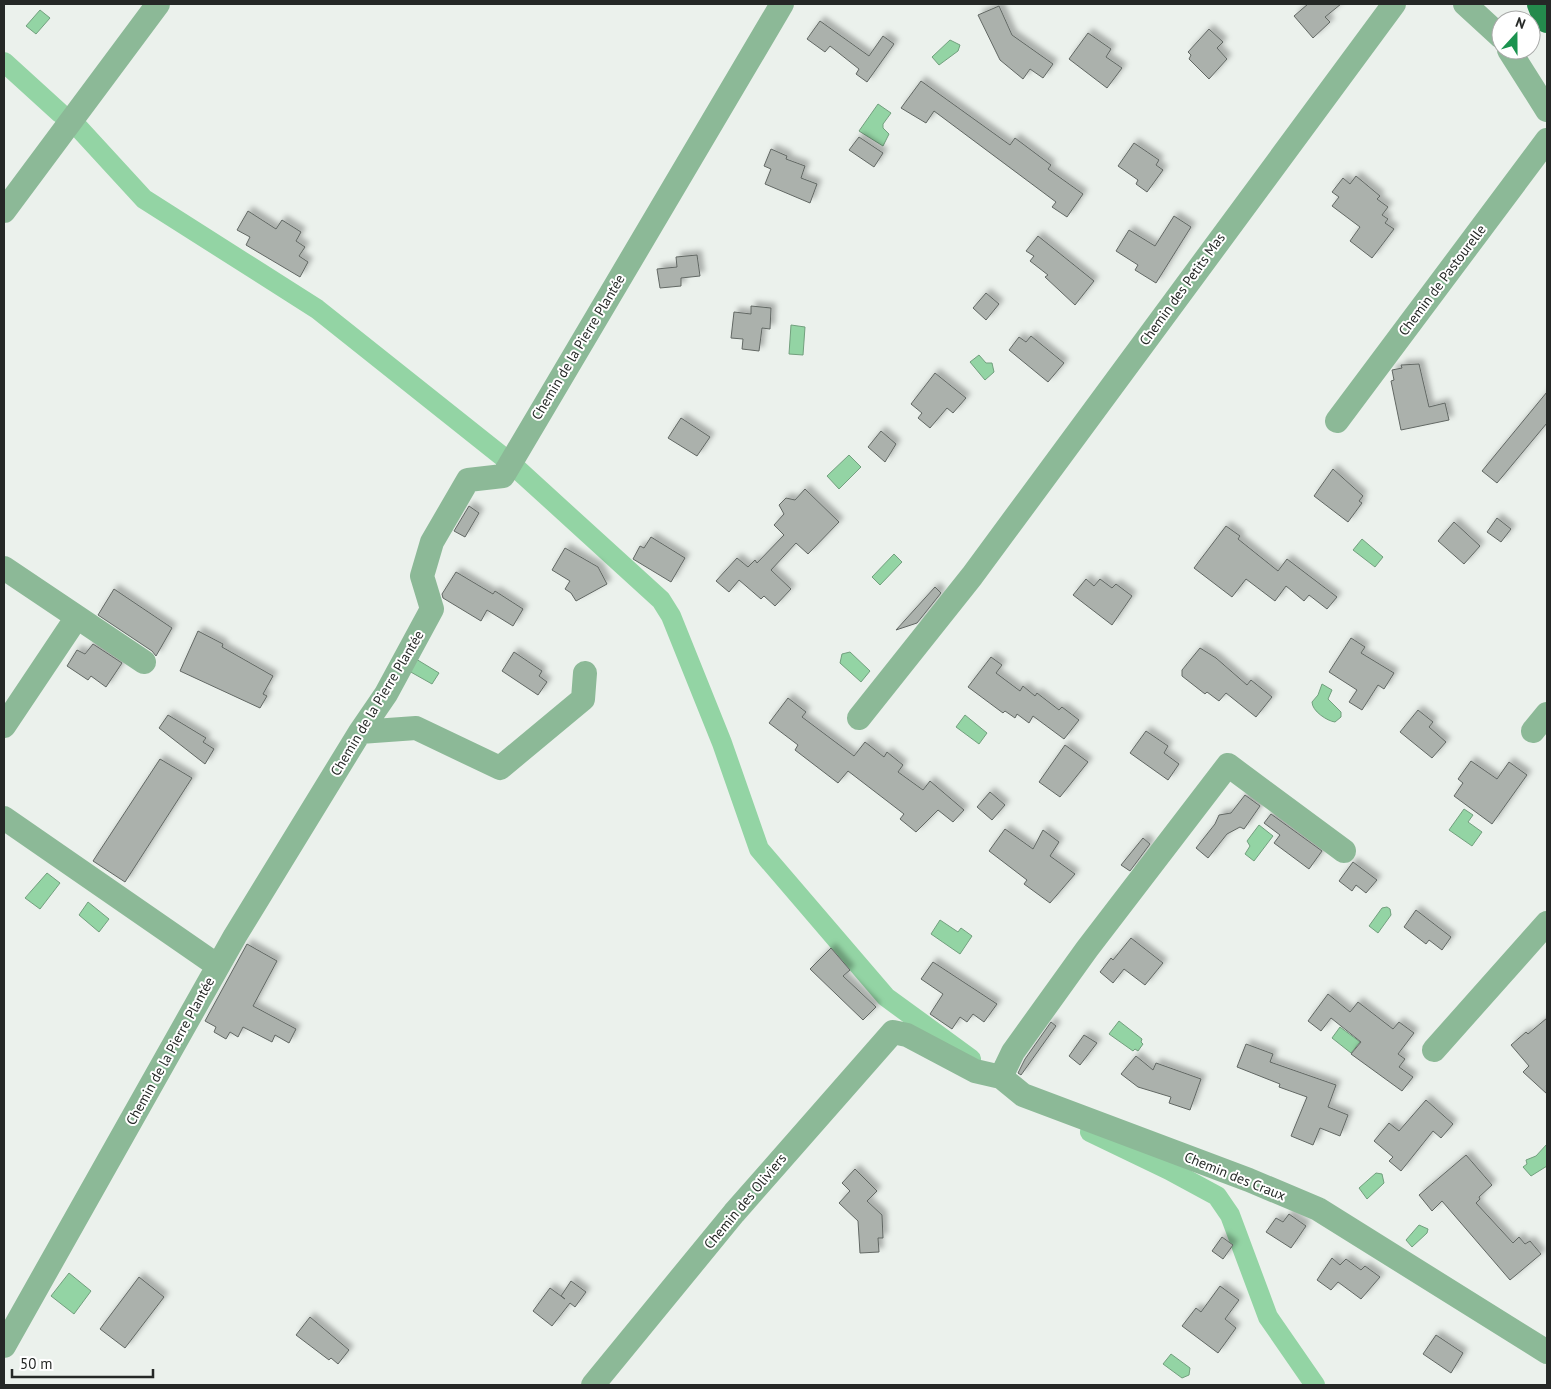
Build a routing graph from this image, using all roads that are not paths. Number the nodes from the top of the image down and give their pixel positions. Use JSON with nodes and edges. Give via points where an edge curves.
{"nodes":[{"id":1,"x":158,"y":4,"type":"edge"},
{"id":2,"x":782,"y":4,"type":"edge"},
{"id":3,"x":1394,"y":4,"type":"edge"},
{"id":4,"x":1465,"y":4,"type":"edge"},
{"id":5,"x":1540,"y":4,"type":"edge"},
{"id":6,"x":1547,"y":19,"type":"edge"},
{"id":7,"x":1491,"y":28,"type":"edge"},
{"id":8,"x":1515,"y":60,"type":"edge"},
{"id":9,"x":1547,"y":110,"type":"edge"},
{"id":10,"x":1547,"y":140,"type":"edge"},
{"id":11,"x":4,"y":211,"type":"edge"},
{"id":12,"x":1337,"y":420,"type":"dead end"},
{"id":13,"x":4,"y":568,"type":"edge"},
{"id":14,"x":77,"y":617,"type":"junction"},
{"id":15,"x":144,"y":662,"type":"dead end"},
{"id":16,"x":585,"y":673,"type":"dead end"},
{"id":17,"x":859,"y":718,"type":"dead end"},
{"id":18,"x":4,"y":726,"type":"edge"},
{"id":19,"x":360,"y":732,"type":"junction"},
{"id":20,"x":4,"y":818,"type":"edge"},
{"id":21,"x":1344,"y":851,"type":"dead end"},
{"id":22,"x":1547,"y":923,"type":"edge"},
{"id":23,"x":218,"y":966,"type":"junction"},
{"id":24,"x":907,"y":1035,"type":"joint"},
{"id":25,"x":1434,"y":1050,"type":"dead end"},
{"id":26,"x":1001,"y":1077,"type":"junction"},
{"id":27,"x":4,"y":1346,"type":"edge"},
{"id":28,"x":1547,"y":1352,"type":"edge"},
{"id":29,"x":593,"y":1385,"type":"edge"}],
"edges":[{"from":1,"to":11,"type":"street"},
{"from":2,"to":19,"type":"street","name":"Chemin de la Pierre Plantée","via":[[503,476],[468,480],[432,542],[422,576],[432,609],[386,694]]},
{"from":3,"to":17,"type":"street","name":"Chemin des Petits Mas","via":[[972,576]]},
{"from":4,"to":7,"type":"street"},
{"from":5,"to":6,"type":"main road"},
{"from":8,"to":9,"type":"street"},
{"from":10,"to":12,"type":"street","name":"Chemin de Pastourelle"},
{"from":13,"to":14,"type":"street"},
{"from":14,"to":15,"type":"street"},
{"from":14,"to":18,"type":"street"},
{"from":16,"to":19,"type":"street","via":[[583,699],[500,768],[416,728]]},
{"from":19,"to":23,"type":"street","name":"Chemin de la Pierre Plantée"},
{"from":20,"to":23,"type":"street"},
{"from":21,"to":26,"type":"street","via":[[1228,765],[1087,948],[1013,1052]]},
{"from":22,"to":25,"type":"street"},
{"from":23,"to":27,"type":"street","name":"Chemin de la Pierre Plantée"},
{"from":24,"to":26,"type":"street","name":"Chemin des Craux","via":[[974,1071]]},
{"from":24,"to":29,"type":"street","name":"Chemin des Oliviers","via":[[893,1032],[852,1077],[734,1213]]},
{"from":26,"to":28,"type":"street","name":"Chemin des Craux","via":[[1023,1095],[1318,1209]]}]}
